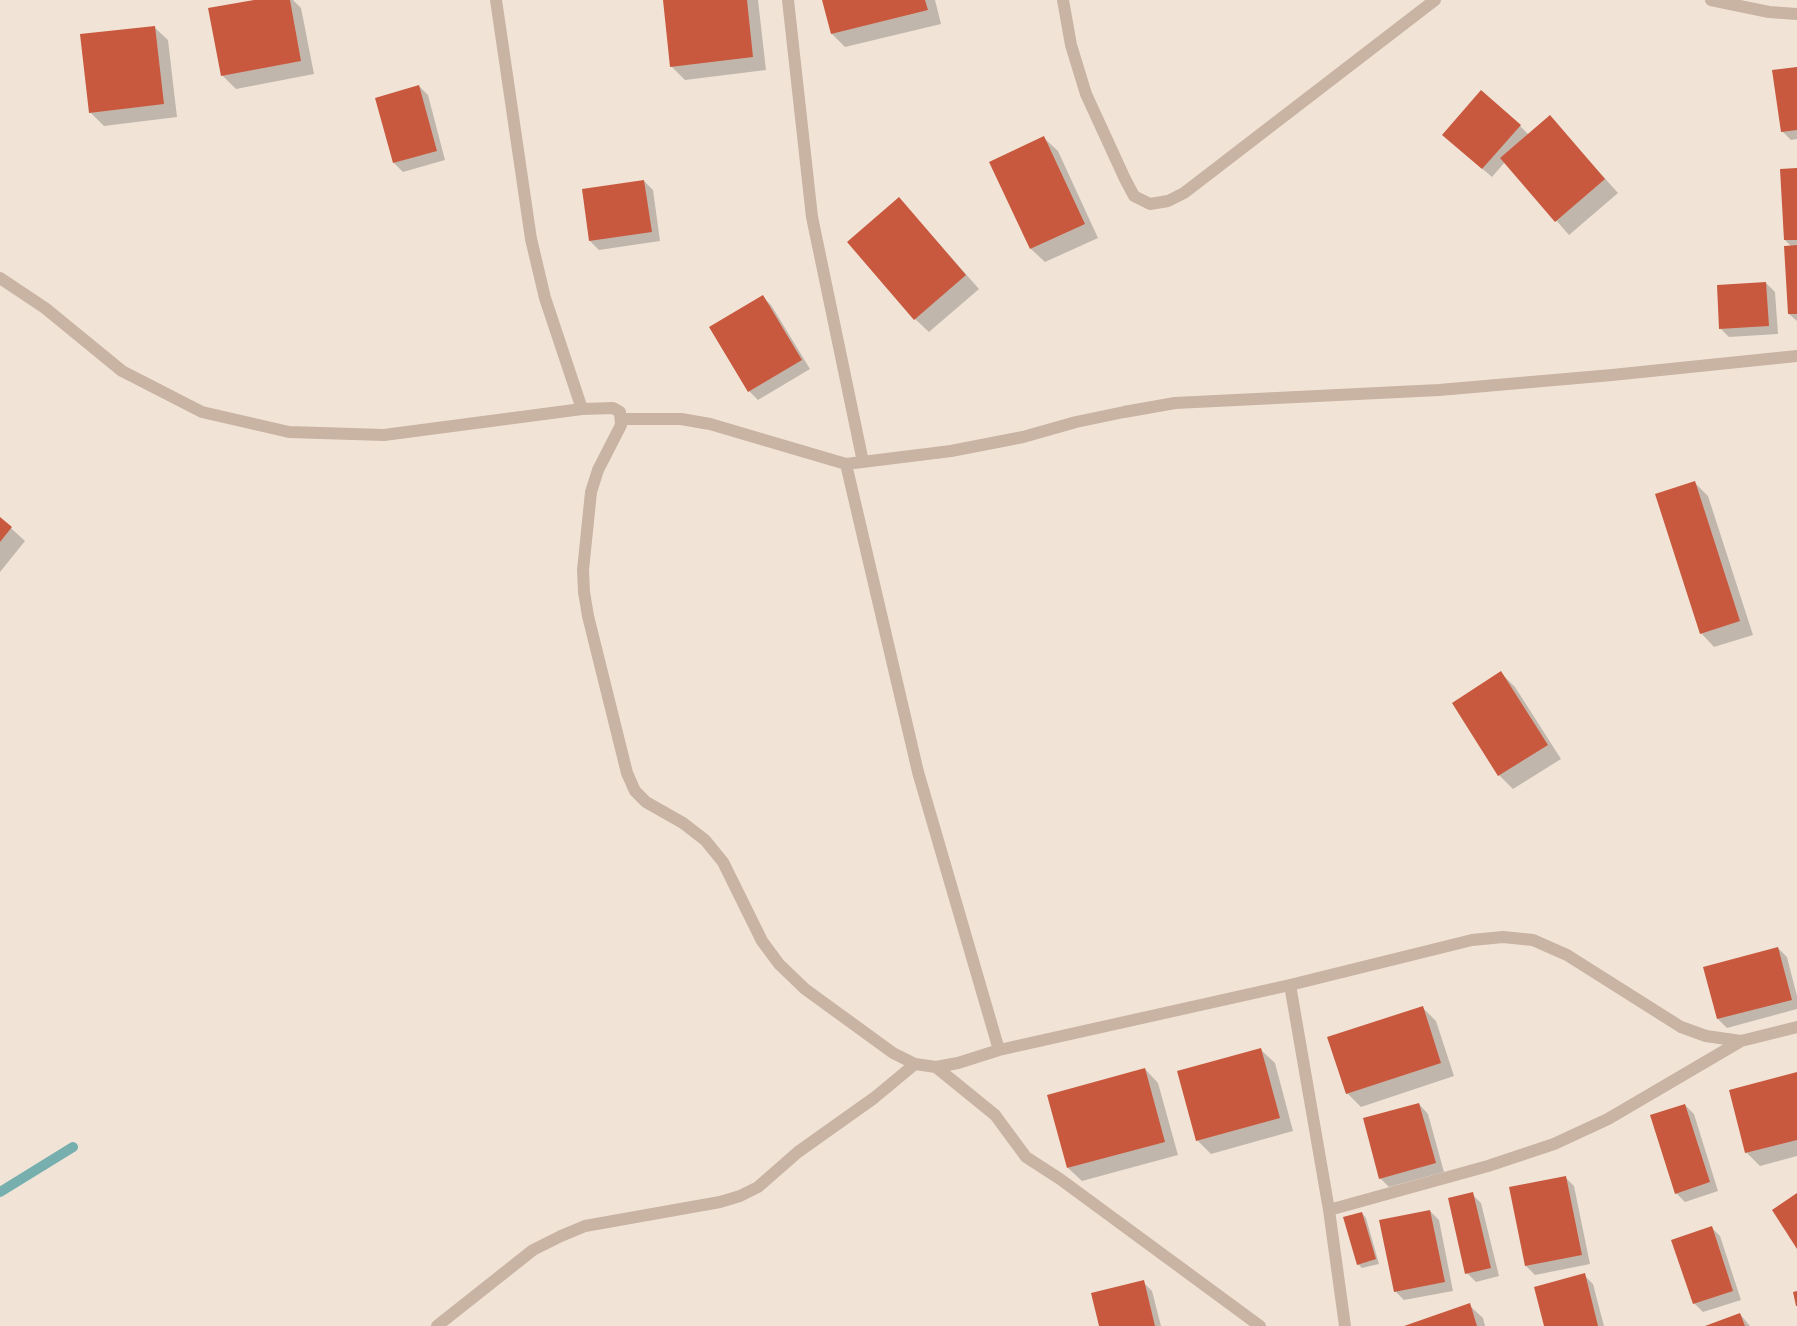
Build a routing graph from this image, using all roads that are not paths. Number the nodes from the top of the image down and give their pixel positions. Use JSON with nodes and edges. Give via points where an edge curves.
{"nodes":[{"id":1,"x":496,"y":0,"type":"edge"},
{"id":2,"x":788,"y":0,"type":"edge"},
{"id":3,"x":1064,"y":0,"type":"edge"},
{"id":4,"x":1435,"y":0,"type":"edge"},
{"id":5,"x":1711,"y":0,"type":"edge"},
{"id":6,"x":1797,"y":14,"type":"edge"},
{"id":7,"x":0,"y":278,"type":"edge"},
{"id":8,"x":1797,"y":356,"type":"edge"},
{"id":9,"x":582,"y":409,"type":"junction"},
{"id":10,"x":622,"y":418,"type":"junction"},
{"id":11,"x":863,"y":462,"type":"junction"},
{"id":12,"x":846,"y":464,"type":"junction"},
{"id":13,"x":1290,"y":985,"type":"junction"},
{"id":14,"x":1797,"y":1027,"type":"edge"},
{"id":15,"x":1741,"y":1041,"type":"junction"},
{"id":16,"x":999,"y":1050,"type":"junction"},
{"id":17,"x":915,"y":1064,"type":"junction"},
{"id":18,"x":936,"y":1067,"type":"junction"},
{"id":19,"x":1328,"y":1210,"type":"junction"},
{"id":20,"x":437,"y":1326,"type":"edge"},
{"id":21,"x":1260,"y":1326,"type":"edge"},
{"id":22,"x":1346,"y":1326,"type":"edge"}],
"edges":[{"from":1,"to":9,"type":"street","via":[[531,238],[545,298]]},
{"from":2,"to":11,"type":"street","via":[[812,217]]},
{"from":3,"to":4,"type":"street","via":[[1086,94],[1134,196],[1150,204],[1168,201],[1184,193]]},
{"from":5,"to":6,"type":"street","via":[[1769,12]]},
{"from":7,"to":9,"type":"street","via":[[45,308],[122,370],[202,412],[280,430],[384,435]]},
{"from":8,"to":11,"type":"street","via":[[1439,390],[1175,403],[951,451]]},
{"from":9,"to":10,"type":"street","via":[[613,408],[620,412]]},
{"from":10,"to":12,"type":"street","via":[[681,419],[710,424]]},
{"from":10,"to":17,"type":"street","via":[[591,492],[583,570],[588,616],[627,773],[635,791],[646,802],[684,823],[711,847],[723,862],[762,941],[779,964],[814,995],[894,1053]]},
{"from":11,"to":12,"type":"street"},
{"from":12,"to":16,"type":"street","via":[[918,772]]},
{"from":13,"to":15,"type":"street","via":[[1472,940],[1534,940],[1567,955],[1681,1027],[1706,1036]]},
{"from":13,"to":16,"type":"street"},
{"from":13,"to":19,"type":"street"},
{"from":14,"to":15,"type":"street"},
{"from":15,"to":19,"type":"street","via":[[1608,1119],[1554,1144],[1488,1166]]},
{"from":16,"to":18,"type":"street"},
{"from":17,"to":18,"type":"street"},
{"from":17,"to":20,"type":"street","via":[[874,1098],[798,1152],[758,1187],[720,1202],[586,1226],[561,1236],[533,1250]]},
{"from":18,"to":21,"type":"street","via":[[994,1115],[1026,1157]]},
{"from":19,"to":22,"type":"street"}]}
